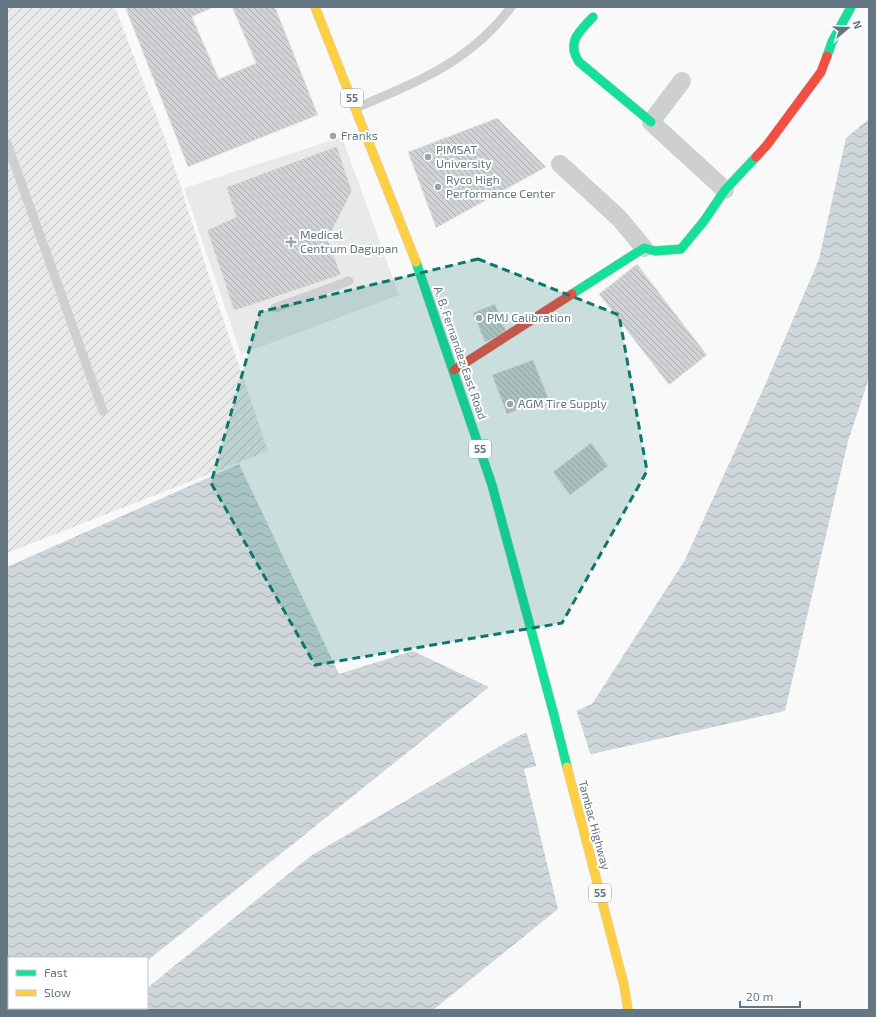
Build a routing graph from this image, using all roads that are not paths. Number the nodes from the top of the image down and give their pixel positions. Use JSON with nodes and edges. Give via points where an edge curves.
{"nodes":[{"id":1,"x":316,"y":7,"type":"edge"},
{"id":2,"x":512,"y":7,"type":"edge"},
{"id":3,"x":851,"y":7,"type":"edge"},
{"id":4,"x":593,"y":17,"type":"dead end"},
{"id":5,"x":682,"y":81,"type":"dead end"},
{"id":6,"x":356,"y":108,"type":"junction"},
{"id":7,"x":651,"y":122,"type":"junction"},
{"id":8,"x":7,"y":143,"type":"edge"},
{"id":9,"x":560,"y":164,"type":"dead end"},
{"id":10,"x":725,"y":190,"type":"junction"},
{"id":11,"x":644,"y":248,"type":"junction"},
{"id":12,"x":349,"y":281,"type":"dead end"},
{"id":13,"x":275,"y":308,"type":"dead end"},
{"id":14,"x":454,"y":370,"type":"junction"},
{"id":15,"x":103,"y":411,"type":"dead end"},
{"id":16,"x":554,"y":715,"type":"joint"},
{"id":17,"x":628,"y":1010,"type":"edge"}],
"edges":[{"from":1,"to":6,"type":"main road","name":"A. B. Fernandez East Road","number":"55"},
{"from":2,"to":6,"type":"lane","via":[[470,50],[441,69]]},
{"from":3,"to":10,"type":"main road","via":[[832,42],[821,72],[767,145]]},
{"from":4,"to":7,"type":"main road","via":[[572,43],[574,56]]},
{"from":5,"to":7,"type":"street"},
{"from":6,"to":14,"type":"main road","name":"A. B. Fernandez East Road","number":"55","via":[[415,258]]},
{"from":7,"to":10,"type":"street"},
{"from":8,"to":15,"type":"lane"},
{"from":9,"to":11,"type":"street","via":[[619,218]]},
{"from":10,"to":11,"type":"main road","via":[[681,249],[655,251]]},
{"from":11,"to":14,"type":"main road"},
{"from":12,"to":13,"type":"lane"},
{"from":14,"to":16,"type":"main road","name":"A. B. Fernandez East Road","number":"55","via":[[492,485]]},
{"from":16,"to":17,"type":"main road","name":"Tambac Highway","number":"55","via":[[624,985]]}]}
